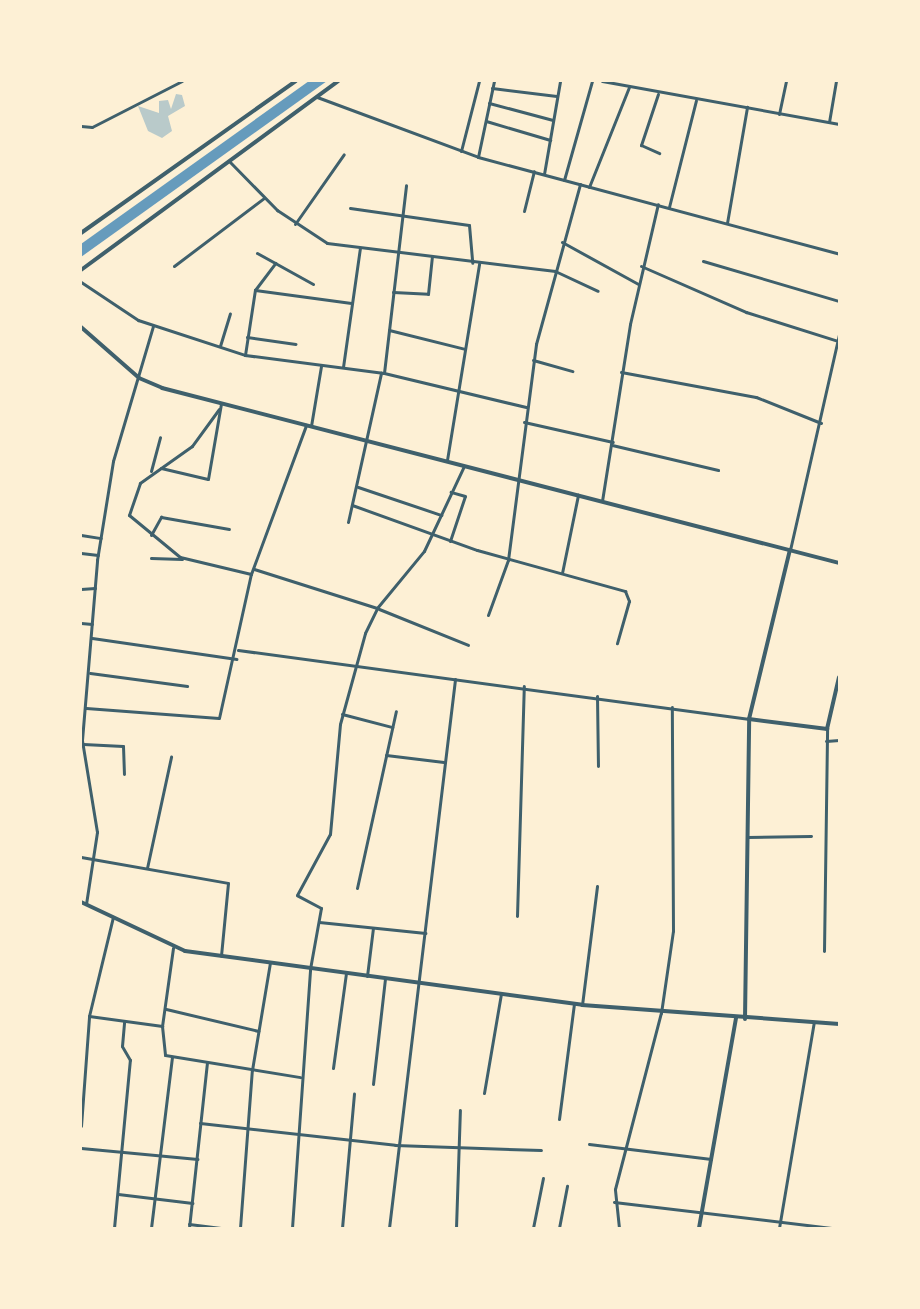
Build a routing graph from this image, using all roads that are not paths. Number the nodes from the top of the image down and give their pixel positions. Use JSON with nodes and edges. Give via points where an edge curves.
{"nodes":[{"id":1,"x":182,"y":81,"type":"edge"},
{"id":2,"x":296,"y":81,"type":"edge"},
{"id":3,"x":338,"y":81,"type":"edge"},
{"id":4,"x":479,"y":81,"type":"edge"},
{"id":5,"x":494,"y":81,"type":"edge"},
{"id":6,"x":560,"y":81,"type":"edge"},
{"id":7,"x":592,"y":81,"type":"edge"},
{"id":8,"x":602,"y":81,"type":"edge"},
{"id":9,"x":786,"y":81,"type":"edge"},
{"id":10,"x":836,"y":81,"type":"edge"},
{"id":11,"x":629,"y":87,"type":"junction"},
{"id":12,"x":492,"y":88,"type":"junction"},
{"id":13,"x":658,"y":94,"type":"junction"},
{"id":14,"x":557,"y":96,"type":"junction"},
{"id":15,"x":317,"y":97,"type":"junction"},
{"id":16,"x":696,"y":100,"type":"junction"},
{"id":17,"x":489,"y":103,"type":"junction"},
{"id":18,"x":747,"y":107,"type":"junction"},
{"id":19,"x":779,"y":114,"type":"junction"},
{"id":20,"x":554,"y":120,"type":"junction"},
{"id":21,"x":486,"y":121,"type":"junction"},
{"id":22,"x":829,"y":122,"type":"junction"},
{"id":23,"x":839,"y":124,"type":"edge"},
{"id":24,"x":81,"y":126,"type":"edge"},
{"id":25,"x":550,"y":140,"type":"junction"},
{"id":26,"x":461,"y":151,"type":"junction"},
{"id":27,"x":659,"y":153,"type":"dead end"},
{"id":28,"x":344,"y":154,"type":"dead end"},
{"id":29,"x":478,"y":157,"type":"junction"},
{"id":30,"x":228,"y":160,"type":"junction"},
{"id":31,"x":534,"y":171,"type":"junction"},
{"id":32,"x":544,"y":174,"type":"junction"},
{"id":33,"x":564,"y":180,"type":"junction"},
{"id":34,"x":580,"y":184,"type":"junction"},
{"id":35,"x":406,"y":185,"type":"dead end"},
{"id":36,"x":589,"y":187,"type":"junction"},
{"id":37,"x":264,"y":198,"type":"junction"},
{"id":38,"x":658,"y":204,"type":"junction"},
{"id":39,"x":669,"y":207,"type":"junction"},
{"id":40,"x":350,"y":208,"type":"dead end"},
{"id":41,"x":524,"y":211,"type":"dead end"},
{"id":42,"x":402,"y":215,"type":"junction"},
{"id":43,"x":727,"y":223,"type":"junction"},
{"id":44,"x":295,"y":224,"type":"junction"},
{"id":45,"x":81,"y":233,"type":"edge"},
{"id":46,"x":562,"y":242,"type":"junction"},
{"id":47,"x":360,"y":248,"type":"junction"},
{"id":48,"x":397,"y":252,"type":"junction"},
{"id":49,"x":257,"y":253,"type":"dead end"},
{"id":50,"x":839,"y":254,"type":"edge"},
{"id":51,"x":432,"y":257,"type":"junction"},
{"id":52,"x":703,"y":261,"type":"dead end"},
{"id":53,"x":275,"y":263,"type":"junction"},
{"id":54,"x":472,"y":263,"type":"junction"},
{"id":55,"x":479,"y":264,"type":"junction"},
{"id":56,"x":174,"y":266,"type":"dead end"},
{"id":57,"x":641,"y":266,"type":"junction"},
{"id":58,"x":81,"y":270,"type":"edge"},
{"id":59,"x":555,"y":271,"type":"junction"},
{"id":60,"x":81,"y":282,"type":"edge"},
{"id":61,"x":313,"y":284,"type":"dead end"},
{"id":62,"x":638,"y":284,"type":"junction"},
{"id":63,"x":255,"y":290,"type":"junction"},
{"id":64,"x":598,"y":291,"type":"dead end"},
{"id":65,"x":393,"y":292,"type":"junction"},
{"id":66,"x":839,"y":301,"type":"edge"},
{"id":67,"x":351,"y":303,"type":"junction"},
{"id":68,"x":230,"y":313,"type":"dead end"},
{"id":69,"x":153,"y":326,"type":"junction"},
{"id":70,"x":81,"y":327,"type":"edge"},
{"id":71,"x":389,"y":330,"type":"junction"},
{"id":72,"x":839,"y":334,"type":"edge"},
{"id":73,"x":248,"y":337,"type":"junction"},
{"id":74,"x":838,"y":341,"type":"edge"},
{"id":75,"x":296,"y":344,"type":"dead end"},
{"id":76,"x":220,"y":346,"type":"junction"},
{"id":77,"x":465,"y":349,"type":"junction"},
{"id":78,"x":245,"y":355,"type":"junction"},
{"id":79,"x":533,"y":360,"type":"junction"},
{"id":80,"x":321,"y":366,"type":"junction"},
{"id":81,"x":343,"y":367,"type":"junction"},
{"id":82,"x":572,"y":371,"type":"dead end"},
{"id":83,"x":621,"y":372,"type":"junction"},
{"id":84,"x":383,"y":373,"type":"junction"},
{"id":85,"x":139,"y":378,"type":"junction"},
{"id":86,"x":458,"y":391,"type":"junction"},
{"id":87,"x":221,"y":404,"type":"junction"},
{"id":88,"x":526,"y":407,"type":"junction"},
{"id":89,"x":219,"y":409,"type":"junction"},
{"id":90,"x":524,"y":422,"type":"junction"},
{"id":91,"x":821,"y":423,"type":"junction"},
{"id":92,"x":308,"y":426,"type":"junction"},
{"id":93,"x":160,"y":437,"type":"dead end"},
{"id":94,"x":370,"y":441,"type":"junction"},
{"id":95,"x":612,"y":444,"type":"junction"},
{"id":96,"x":447,"y":460,"type":"junction"},
{"id":97,"x":465,"y":465,"type":"junction"},
{"id":98,"x":160,"y":468,"type":"junction"},
{"id":99,"x":718,"y":470,"type":"dead end"},
{"id":100,"x":150,"y":472,"type":"junction"},
{"id":101,"x":516,"y":480,"type":"junction"},
{"id":102,"x":358,"y":487,"type":"junction"},
{"id":103,"x":451,"y":492,"type":"junction"},
{"id":104,"x":578,"y":495,"type":"junction"},
{"id":105,"x":602,"y":501,"type":"junction"},
{"id":106,"x":352,"y":505,"type":"junction"},
{"id":107,"x":441,"y":515,"type":"junction"},
{"id":108,"x":348,"y":522,"type":"dead end"},
{"id":109,"x":229,"y":529,"type":"dead end"},
{"id":110,"x":433,"y":534,"type":"junction"},
{"id":111,"x":81,"y":535,"type":"edge"},
{"id":112,"x":151,"y":535,"type":"junction"},
{"id":113,"x":101,"y":538,"type":"junction"},
{"id":114,"x":450,"y":542,"type":"junction"},
{"id":115,"x":790,"y":550,"type":"junction"},
{"id":116,"x":81,"y":553,"type":"edge"},
{"id":117,"x":98,"y":555,"type":"junction"},
{"id":118,"x":151,"y":558,"type":"dead end"},
{"id":119,"x":183,"y":559,"type":"junction"},
{"id":120,"x":508,"y":560,"type":"junction"},
{"id":121,"x":839,"y":563,"type":"edge"},
{"id":122,"x":253,"y":568,"type":"junction"},
{"id":123,"x":562,"y":573,"type":"junction"},
{"id":124,"x":251,"y":574,"type":"junction"},
{"id":125,"x":94,"y":588,"type":"junction"},
{"id":126,"x":81,"y":589,"type":"edge"},
{"id":127,"x":378,"y":608,"type":"junction"},
{"id":128,"x":488,"y":615,"type":"dead end"},
{"id":129,"x":81,"y":623,"type":"edge"},
{"id":130,"x":92,"y":624,"type":"junction"},
{"id":131,"x":92,"y":638,"type":"junction"},
{"id":132,"x":617,"y":643,"type":"dead end"},
{"id":133,"x":468,"y":645,"type":"dead end"},
{"id":134,"x":238,"y":650,"type":"junction"},
{"id":135,"x":236,"y":659,"type":"junction"},
{"id":136,"x":354,"y":664,"type":"junction"},
{"id":137,"x":90,"y":673,"type":"junction"},
{"id":138,"x":839,"y":677,"type":"edge"},
{"id":139,"x":454,"y":679,"type":"junction"},
{"id":140,"x":187,"y":686,"type":"dead end"},
{"id":141,"x":524,"y":686,"type":"junction"},
{"id":142,"x":597,"y":696,"type":"junction"},
{"id":143,"x":672,"y":707,"type":"junction"},
{"id":144,"x":86,"y":708,"type":"junction"},
{"id":145,"x":396,"y":711,"type":"dead end"},
{"id":146,"x":342,"y":714,"type":"junction"},
{"id":147,"x":749,"y":719,"type":"junction"},
{"id":148,"x":392,"y":727,"type":"junction"},
{"id":149,"x":827,"y":729,"type":"junction"},
{"id":150,"x":839,"y":740,"type":"edge"},
{"id":151,"x":82,"y":741,"type":"edge"},
{"id":152,"x":826,"y":741,"type":"junction"},
{"id":153,"x":386,"y":754,"type":"junction"},
{"id":154,"x":171,"y":757,"type":"dead end"},
{"id":155,"x":444,"y":762,"type":"junction"},
{"id":156,"x":598,"y":766,"type":"dead end"},
{"id":157,"x":124,"y":774,"type":"dead end"},
{"id":158,"x":811,"y":836,"type":"dead end"},
{"id":159,"x":747,"y":837,"type":"junction"},
{"id":160,"x":81,"y":857,"type":"edge"},
{"id":161,"x":94,"y":860,"type":"junction"},
{"id":162,"x":147,"y":868,"type":"junction"},
{"id":163,"x":597,"y":886,"type":"dead end"},
{"id":164,"x":357,"y":888,"type":"dead end"},
{"id":165,"x":84,"y":903,"type":"edge"},
{"id":166,"x":113,"y":915,"type":"junction"},
{"id":167,"x":517,"y":916,"type":"dead end"},
{"id":168,"x":319,"y":922,"type":"junction"},
{"id":169,"x":374,"y":928,"type":"junction"},
{"id":170,"x":425,"y":933,"type":"junction"},
{"id":171,"x":173,"y":948,"type":"junction"},
{"id":172,"x":824,"y":951,"type":"dead end"},
{"id":173,"x":221,"y":956,"type":"junction"},
{"id":174,"x":270,"y":963,"type":"junction"},
{"id":175,"x":310,"y":969,"type":"junction"},
{"id":176,"x":346,"y":973,"type":"junction"},
{"id":177,"x":367,"y":976,"type":"junction"},
{"id":178,"x":386,"y":979,"type":"junction"},
{"id":179,"x":421,"y":984,"type":"junction"},
{"id":180,"x":501,"y":994,"type":"junction"},
{"id":181,"x":573,"y":1004,"type":"junction"},
{"id":182,"x":582,"y":1005,"type":"junction"},
{"id":183,"x":166,"y":1009,"type":"junction"},
{"id":184,"x":661,"y":1012,"type":"junction"},
{"id":185,"x":89,"y":1016,"type":"junction"},
{"id":186,"x":736,"y":1018,"type":"junction"},
{"id":187,"x":745,"y":1019,"type":"junction"},
{"id":188,"x":124,"y":1021,"type":"junction"},
{"id":189,"x":814,"y":1022,"type":"junction"},
{"id":190,"x":839,"y":1024,"type":"edge"},
{"id":191,"x":162,"y":1026,"type":"junction"},
{"id":192,"x":258,"y":1031,"type":"junction"},
{"id":193,"x":81,"y":1052,"type":"edge"},
{"id":194,"x":86,"y":1053,"type":"junction"},
{"id":195,"x":172,"y":1058,"type":"junction"},
{"id":196,"x":207,"y":1063,"type":"junction"},
{"id":197,"x":333,"y":1068,"type":"dead end"},
{"id":198,"x":252,"y":1070,"type":"junction"},
{"id":199,"x":300,"y":1077,"type":"junction"},
{"id":200,"x":373,"y":1084,"type":"dead end"},
{"id":201,"x":484,"y":1093,"type":"dead end"},
{"id":202,"x":354,"y":1094,"type":"dead end"},
{"id":203,"x":460,"y":1110,"type":"dead end"},
{"id":204,"x":559,"y":1119,"type":"dead end"},
{"id":205,"x":200,"y":1123,"type":"junction"},
{"id":206,"x":81,"y":1126,"type":"edge"},
{"id":207,"x":247,"y":1128,"type":"junction"},
{"id":208,"x":297,"y":1134,"type":"junction"},
{"id":209,"x":348,"y":1141,"type":"junction"},
{"id":210,"x":589,"y":1144,"type":"dead end"},
{"id":211,"x":395,"y":1145,"type":"junction"},
{"id":212,"x":459,"y":1147,"type":"junction"},
{"id":213,"x":81,"y":1148,"type":"edge"},
{"id":214,"x":626,"y":1148,"type":"junction"},
{"id":215,"x":123,"y":1150,"type":"junction"},
{"id":216,"x":541,"y":1150,"type":"dead end"},
{"id":217,"x":162,"y":1155,"type":"junction"},
{"id":218,"x":197,"y":1159,"type":"junction"},
{"id":219,"x":711,"y":1159,"type":"junction"},
{"id":220,"x":543,"y":1178,"type":"dead end"},
{"id":221,"x":567,"y":1186,"type":"dead end"},
{"id":222,"x":118,"y":1194,"type":"junction"},
{"id":223,"x":157,"y":1199,"type":"junction"},
{"id":224,"x":192,"y":1203,"type":"junction"},
{"id":225,"x":614,"y":1203,"type":"junction"},
{"id":226,"x":702,"y":1213,"type":"junction"},
{"id":227,"x":780,"y":1222,"type":"junction"},
{"id":228,"x":189,"y":1226,"type":"edge"},
{"id":229,"x":114,"y":1228,"type":"edge"},
{"id":230,"x":151,"y":1228,"type":"edge"},
{"id":231,"x":223,"y":1228,"type":"edge"},
{"id":232,"x":240,"y":1228,"type":"edge"},
{"id":233,"x":292,"y":1228,"type":"edge"},
{"id":234,"x":342,"y":1228,"type":"edge"},
{"id":235,"x":389,"y":1228,"type":"edge"},
{"id":236,"x":456,"y":1228,"type":"edge"},
{"id":237,"x":533,"y":1228,"type":"edge"},
{"id":238,"x":559,"y":1228,"type":"edge"},
{"id":239,"x":619,"y":1228,"type":"edge"},
{"id":240,"x":699,"y":1228,"type":"edge"},
{"id":241,"x":779,"y":1228,"type":"edge"},
{"id":242,"x":831,"y":1228,"type":"edge"}],
"edges":[{"from":1,"to":24,"type":"street","via":[[92,127]]},
{"from":2,"to":45,"type":"street"},
{"from":3,"to":15,"type":"street"},
{"from":4,"to":26,"type":"street"},
{"from":5,"to":12,"type":"street"},
{"from":6,"to":14,"type":"street"},
{"from":7,"to":33,"type":"street"},
{"from":8,"to":11,"type":"street"},
{"from":9,"to":19,"type":"street"},
{"from":10,"to":22,"type":"street"},
{"from":11,"to":13,"type":"street"},
{"from":11,"to":36,"type":"street"},
{"from":12,"to":14,"type":"street"},
{"from":12,"to":17,"type":"street"},
{"from":13,"to":16,"type":"street"},
{"from":13,"to":27,"type":"street","via":[[640,145]]},
{"from":14,"to":20,"type":"street"},
{"from":15,"to":26,"type":"street"},
{"from":15,"to":30,"type":"street"},
{"from":16,"to":18,"type":"street"},
{"from":16,"to":39,"type":"street"},
{"from":17,"to":20,"type":"street"},
{"from":17,"to":21,"type":"street"},
{"from":18,"to":19,"type":"street"},
{"from":18,"to":43,"type":"street"},
{"from":19,"to":22,"type":"street"},
{"from":20,"to":25,"type":"street"},
{"from":21,"to":25,"type":"street"},
{"from":21,"to":29,"type":"street"},
{"from":22,"to":23,"type":"street"},
{"from":25,"to":32,"type":"street"},
{"from":26,"to":29,"type":"street"},
{"from":28,"to":44,"type":"street"},
{"from":29,"to":31,"type":"street"},
{"from":30,"to":37,"type":"street"},
{"from":30,"to":58,"type":"street"},
{"from":31,"to":32,"type":"street"},
{"from":31,"to":41,"type":"street"},
{"from":32,"to":33,"type":"street"},
{"from":33,"to":34,"type":"street"},
{"from":34,"to":36,"type":"street"},
{"from":34,"to":46,"type":"street"},
{"from":35,"to":42,"type":"street"},
{"from":36,"to":38,"type":"street"},
{"from":37,"to":44,"type":"street"},
{"from":37,"to":56,"type":"street"},
{"from":38,"to":39,"type":"street"},
{"from":38,"to":57,"type":"street"},
{"from":39,"to":43,"type":"street"},
{"from":40,"to":42,"type":"street"},
{"from":42,"to":48,"type":"street"},
{"from":42,"to":54,"type":"street","via":[[471,226]]},
{"from":43,"to":50,"type":"street"},
{"from":44,"to":47,"type":"street","via":[[327,243]]},
{"from":46,"to":59,"type":"street"},
{"from":46,"to":62,"type":"street"},
{"from":47,"to":48,"type":"street"},
{"from":47,"to":67,"type":"street"},
{"from":48,"to":51,"type":"street"},
{"from":48,"to":65,"type":"street"},
{"from":49,"to":53,"type":"street"},
{"from":51,"to":54,"type":"street"},
{"from":51,"to":65,"type":"street","via":[[428,294]]},
{"from":52,"to":66,"type":"street"},
{"from":53,"to":61,"type":"street"},
{"from":53,"to":63,"type":"street"},
{"from":54,"to":55,"type":"street"},
{"from":55,"to":59,"type":"street"},
{"from":55,"to":77,"type":"street"},
{"from":57,"to":62,"type":"street"},
{"from":57,"to":74,"type":"street","via":[[746,312]]},
{"from":59,"to":64,"type":"street"},
{"from":59,"to":79,"type":"street"},
{"from":60,"to":69,"type":"street"},
{"from":62,"to":83,"type":"street"},
{"from":63,"to":67,"type":"street"},
{"from":63,"to":73,"type":"street"},
{"from":65,"to":71,"type":"street"},
{"from":67,"to":81,"type":"street"},
{"from":68,"to":76,"type":"street"},
{"from":69,"to":76,"type":"street"},
{"from":69,"to":85,"type":"street"},
{"from":70,"to":85,"type":"street"},
{"from":71,"to":77,"type":"street"},
{"from":71,"to":84,"type":"street"},
{"from":72,"to":74,"type":"street"},
{"from":73,"to":75,"type":"street"},
{"from":73,"to":78,"type":"street"},
{"from":74,"to":91,"type":"street"},
{"from":76,"to":78,"type":"street"},
{"from":77,"to":86,"type":"street"},
{"from":78,"to":80,"type":"street"},
{"from":79,"to":82,"type":"street"},
{"from":79,"to":88,"type":"street"},
{"from":80,"to":81,"type":"street"},
{"from":80,"to":92,"type":"street"},
{"from":81,"to":84,"type":"street"},
{"from":83,"to":91,"type":"street","via":[[756,397]]},
{"from":83,"to":95,"type":"street"},
{"from":84,"to":86,"type":"street"},
{"from":84,"to":94,"type":"street"},
{"from":85,"to":87,"type":"street"},
{"from":85,"to":113,"type":"street","via":[[113,461]]},
{"from":86,"to":88,"type":"street"},
{"from":86,"to":96,"type":"street"},
{"from":87,"to":89,"type":"street"},
{"from":87,"to":92,"type":"street"},
{"from":88,"to":90,"type":"street"},
{"from":89,"to":98,"type":"street","via":[[192,446]]},
{"from":89,"to":98,"type":"street","via":[[209,477],[201,481]]},
{"from":90,"to":95,"type":"street"},
{"from":90,"to":101,"type":"street"},
{"from":91,"to":115,"type":"street"},
{"from":92,"to":94,"type":"street"},
{"from":92,"to":122,"type":"street"},
{"from":93,"to":100,"type":"street"},
{"from":94,"to":96,"type":"street"},
{"from":94,"to":102,"type":"street"},
{"from":95,"to":99,"type":"street"},
{"from":95,"to":105,"type":"street"},
{"from":96,"to":97,"type":"street"},
{"from":97,"to":101,"type":"street"},
{"from":97,"to":103,"type":"street"},
{"from":98,"to":100,"type":"street"},
{"from":100,"to":112,"type":"street","via":[[135,488],[129,515]]},
{"from":101,"to":104,"type":"street"},
{"from":101,"to":120,"type":"street"},
{"from":102,"to":106,"type":"street"},
{"from":102,"to":107,"type":"street"},
{"from":103,"to":107,"type":"street"},
{"from":103,"to":114,"type":"street","via":[[465,496]]},
{"from":104,"to":105,"type":"street"},
{"from":104,"to":123,"type":"street"},
{"from":105,"to":115,"type":"street"},
{"from":106,"to":108,"type":"street"},
{"from":106,"to":110,"type":"street"},
{"from":107,"to":110,"type":"street"},
{"from":109,"to":112,"type":"street","via":[[161,517]]},
{"from":110,"to":114,"type":"street"},
{"from":110,"to":127,"type":"street"},
{"from":111,"to":113,"type":"street"},
{"from":112,"to":119,"type":"street"},
{"from":113,"to":117,"type":"street"},
{"from":114,"to":120,"type":"street"},
{"from":115,"to":121,"type":"street"},
{"from":115,"to":147,"type":"street"},
{"from":116,"to":117,"type":"street"},
{"from":117,"to":125,"type":"street"},
{"from":118,"to":119,"type":"street"},
{"from":119,"to":124,"type":"street"},
{"from":120,"to":123,"type":"street"},
{"from":120,"to":128,"type":"street"},
{"from":122,"to":124,"type":"street"},
{"from":122,"to":127,"type":"street"},
{"from":123,"to":132,"type":"street","via":[[629,594]]},
{"from":124,"to":134,"type":"street"},
{"from":125,"to":126,"type":"street"},
{"from":125,"to":130,"type":"street"},
{"from":127,"to":133,"type":"street"},
{"from":127,"to":136,"type":"street"},
{"from":129,"to":130,"type":"street"},
{"from":130,"to":131,"type":"street"},
{"from":131,"to":135,"type":"street"},
{"from":131,"to":137,"type":"street"},
{"from":134,"to":135,"type":"street"},
{"from":134,"to":136,"type":"street"},
{"from":135,"to":144,"type":"street","via":[[220,716],[205,720]]},
{"from":136,"to":139,"type":"street"},
{"from":136,"to":146,"type":"street"},
{"from":137,"to":140,"type":"street"},
{"from":137,"to":144,"type":"street"},
{"from":138,"to":149,"type":"street"},
{"from":139,"to":141,"type":"street"},
{"from":139,"to":155,"type":"street"},
{"from":141,"to":142,"type":"street"},
{"from":141,"to":167,"type":"street"},
{"from":142,"to":143,"type":"street"},
{"from":142,"to":156,"type":"street"},
{"from":143,"to":147,"type":"street"},
{"from":143,"to":184,"type":"street","via":[[673,931]]},
{"from":144,"to":151,"type":"street"},
{"from":145,"to":148,"type":"street"},
{"from":146,"to":148,"type":"street"},
{"from":146,"to":168,"type":"street","via":[[333,821],[297,895],[321,908]]},
{"from":147,"to":149,"type":"street"},
{"from":147,"to":159,"type":"street"},
{"from":148,"to":153,"type":"street"},
{"from":149,"to":152,"type":"street"},
{"from":150,"to":152,"type":"street"},
{"from":151,"to":157,"type":"street","via":[[123,746]]},
{"from":151,"to":161,"type":"street","via":[[97,832]]},
{"from":152,"to":172,"type":"street"},
{"from":153,"to":155,"type":"street"},
{"from":153,"to":164,"type":"street"},
{"from":154,"to":162,"type":"street"},
{"from":155,"to":170,"type":"street"},
{"from":158,"to":159,"type":"street"},
{"from":159,"to":187,"type":"street"},
{"from":160,"to":161,"type":"street"},
{"from":161,"to":162,"type":"street"},
{"from":161,"to":165,"type":"street"},
{"from":162,"to":173,"type":"street","via":[[228,883]]},
{"from":163,"to":182,"type":"street"},
{"from":165,"to":166,"type":"street"},
{"from":166,"to":171,"type":"street"},
{"from":166,"to":185,"type":"street"},
{"from":168,"to":169,"type":"street"},
{"from":168,"to":175,"type":"street"},
{"from":169,"to":170,"type":"street"},
{"from":169,"to":177,"type":"street"},
{"from":170,"to":179,"type":"street"},
{"from":171,"to":173,"type":"street"},
{"from":171,"to":183,"type":"street"},
{"from":173,"to":174,"type":"street"},
{"from":174,"to":175,"type":"street"},
{"from":174,"to":192,"type":"street"},
{"from":175,"to":176,"type":"street"},
{"from":175,"to":199,"type":"street"},
{"from":176,"to":177,"type":"street"},
{"from":176,"to":197,"type":"street"},
{"from":177,"to":178,"type":"street"},
{"from":178,"to":179,"type":"street"},
{"from":178,"to":200,"type":"street"},
{"from":179,"to":180,"type":"street"},
{"from":179,"to":211,"type":"street"},
{"from":180,"to":181,"type":"street"},
{"from":180,"to":201,"type":"street"},
{"from":181,"to":182,"type":"street"},
{"from":181,"to":204,"type":"street"},
{"from":182,"to":184,"type":"street"},
{"from":183,"to":191,"type":"street"},
{"from":183,"to":192,"type":"street"},
{"from":184,"to":186,"type":"street"},
{"from":184,"to":214,"type":"street"},
{"from":185,"to":188,"type":"street"},
{"from":185,"to":194,"type":"street"},
{"from":186,"to":187,"type":"street"},
{"from":186,"to":219,"type":"street"},
{"from":187,"to":189,"type":"street"},
{"from":188,"to":191,"type":"street"},
{"from":188,"to":215,"type":"street","via":[[122,1046],[130,1060]]},
{"from":189,"to":190,"type":"street"},
{"from":189,"to":227,"type":"street"},
{"from":191,"to":195,"type":"street","via":[[163,1051]]},
{"from":192,"to":198,"type":"street"},
{"from":193,"to":194,"type":"street"},
{"from":194,"to":206,"type":"street"},
{"from":195,"to":196,"type":"street"},
{"from":195,"to":217,"type":"street"},
{"from":196,"to":198,"type":"street"},
{"from":196,"to":205,"type":"street"},
{"from":198,"to":199,"type":"street"},
{"from":198,"to":207,"type":"street"},
{"from":199,"to":208,"type":"street"},
{"from":202,"to":209,"type":"street"},
{"from":203,"to":212,"type":"street"},
{"from":205,"to":207,"type":"street"},
{"from":205,"to":218,"type":"street"},
{"from":207,"to":208,"type":"street"},
{"from":207,"to":232,"type":"street"},
{"from":208,"to":209,"type":"street"},
{"from":208,"to":233,"type":"street"},
{"from":209,"to":211,"type":"street"},
{"from":209,"to":234,"type":"street"},
{"from":210,"to":214,"type":"street"},
{"from":211,"to":212,"type":"street"},
{"from":211,"to":235,"type":"street"},
{"from":212,"to":216,"type":"street"},
{"from":212,"to":236,"type":"street"},
{"from":213,"to":215,"type":"street"},
{"from":214,"to":219,"type":"street"},
{"from":214,"to":225,"type":"street"},
{"from":215,"to":217,"type":"street"},
{"from":215,"to":222,"type":"street"},
{"from":217,"to":218,"type":"street"},
{"from":217,"to":223,"type":"street"},
{"from":218,"to":224,"type":"street"},
{"from":219,"to":226,"type":"street"},
{"from":220,"to":237,"type":"street"},
{"from":221,"to":238,"type":"street"},
{"from":222,"to":223,"type":"street"},
{"from":222,"to":229,"type":"street"},
{"from":223,"to":224,"type":"street"},
{"from":223,"to":230,"type":"street"},
{"from":224,"to":228,"type":"street"},
{"from":225,"to":226,"type":"street"},
{"from":225,"to":239,"type":"street"},
{"from":226,"to":227,"type":"street"},
{"from":226,"to":240,"type":"street"},
{"from":227,"to":241,"type":"street"},
{"from":227,"to":242,"type":"street"},
{"from":228,"to":231,"type":"street"}]}
